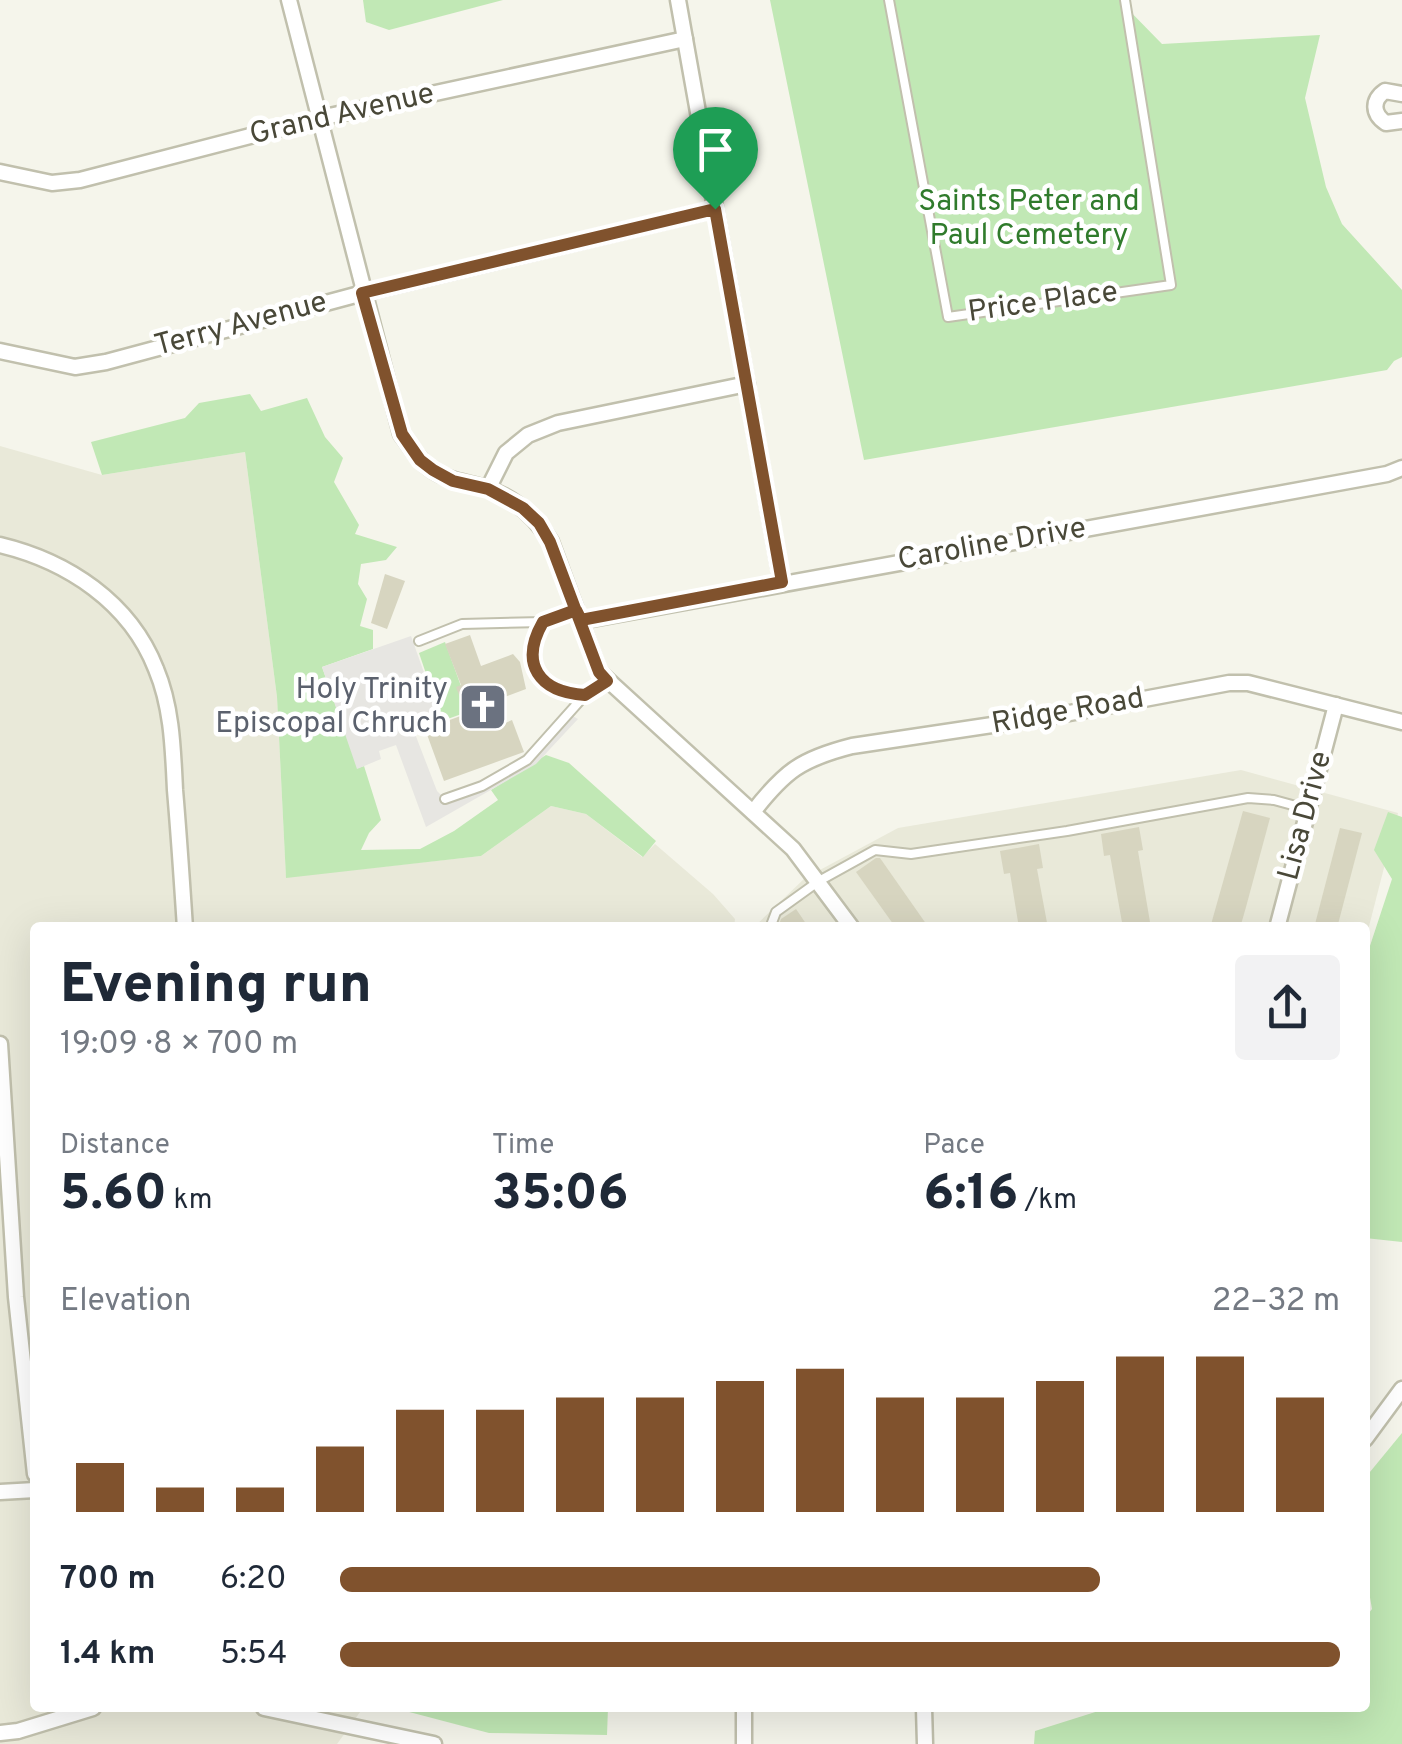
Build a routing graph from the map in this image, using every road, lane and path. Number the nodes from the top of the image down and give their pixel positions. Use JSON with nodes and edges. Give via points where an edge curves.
{"nodes":[{"id":1,"x":289,"y":0,"type":"edge"},
{"id":2,"x":678,"y":0,"type":"edge"},
{"id":3,"x":889,"y":0,"type":"edge"},
{"id":4,"x":1125,"y":0,"type":"edge"},
{"id":5,"x":685,"y":39,"type":"junction"},
{"id":6,"x":1402,"y":94,"type":"edge"},
{"id":7,"x":320,"y":118,"type":"junction"},
{"id":8,"x":1402,"y":121,"type":"edge"},
{"id":9,"x":0,"y":172,"type":"edge"},
{"id":10,"x":715,"y":209,"type":"junction"},
{"id":11,"x":362,"y":293,"type":"junction"},
{"id":12,"x":0,"y":351,"type":"edge"},
{"id":13,"x":746,"y":384,"type":"junction"},
{"id":14,"x":1402,"y":468,"type":"edge"},
{"id":15,"x":488,"y":489,"type":"junction"},
{"id":16,"x":0,"y":545,"type":"edge"},
{"id":17,"x":782,"y":582,"type":"junction"},
{"id":18,"x":579,"y":615,"type":"junction"},
{"id":19,"x":543,"y":622,"type":"junction"},
{"id":20,"x":419,"y":641,"type":"dead end"},
{"id":21,"x":607,"y":681,"type":"junction"},
{"id":22,"x":585,"y":695,"type":"junction"},
{"id":23,"x":1336,"y":705,"type":"junction"},
{"id":24,"x":1402,"y":722,"type":"edge"},
{"id":25,"x":445,"y":799,"type":"dead end"},
{"id":26,"x":1307,"y":809,"type":"junction"},
{"id":27,"x":753,"y":812,"type":"junction"},
{"id":28,"x":819,"y":881,"type":"junction"},
{"id":29,"x":185,"y":922,"type":"edge"},
{"id":30,"x":772,"y":922,"type":"edge"},
{"id":31,"x":848,"y":922,"type":"edge"},
{"id":32,"x":1279,"y":922,"type":"edge"},
{"id":33,"x":0,"y":1044,"type":"edge"},
{"id":34,"x":0,"y":1294,"type":"edge"},
{"id":35,"x":16,"y":1296,"type":"junction"},
{"id":36,"x":1402,"y":1389,"type":"edge"},
{"id":37,"x":30,"y":1427,"type":"edge"},
{"id":38,"x":1370,"y":1432,"type":"edge"},
{"id":39,"x":30,"y":1490,"type":"edge"},
{"id":40,"x":0,"y":1492,"type":"edge"},
{"id":41,"x":79,"y":1712,"type":"edge"},
{"id":42,"x":283,"y":1712,"type":"edge"},
{"id":43,"x":744,"y":1712,"type":"edge"},
{"id":44,"x":924,"y":1712,"type":"edge"},
{"id":45,"x":344,"y":1725,"type":"junction"},
{"id":46,"x":0,"y":1732,"type":"edge"},
{"id":47,"x":340,"y":1744,"type":"edge"},
{"id":48,"x":434,"y":1744,"type":"edge"},
{"id":49,"x":744,"y":1744,"type":"edge"},
{"id":50,"x":925,"y":1744,"type":"edge"}],
"edges":[{"from":1,"to":7,"type":"street"},
{"from":2,"to":5,"type":"street"},
{"from":3,"to":4,"type":"lane","name":"Price Place","via":[[948,317],[1171,285]]},
{"from":5,"to":7,"type":"street","name":"Grand Avenue"},
{"from":5,"to":10,"type":"street"},
{"from":6,"to":8,"type":"street","via":[[1386,91],[1375,108],[1386,124]]},
{"from":7,"to":9,"type":"street","name":"Grand Avenue","via":[[80,180],[52,183]]},
{"from":7,"to":11,"type":"street"},
{"from":10,"to":11,"type":"street","name":"Terry Avenue"},
{"from":10,"to":13,"type":"street"},
{"from":11,"to":12,"type":"street","name":"Terry Avenue","via":[[75,367]]},
{"from":11,"to":15,"type":"street","via":[[402,434],[433,470]]},
{"from":13,"to":15,"type":"street","via":[[528,435],[506,453]]},
{"from":13,"to":17,"type":"street"},
{"from":14,"to":17,"type":"street","name":"Caroline Drive"},
{"from":15,"to":18,"type":"street","via":[[539,523]]},
{"from":16,"to":29,"type":"street","via":[[58,564],[89,583],[118,609],[156,669],[171,723]]},
{"from":17,"to":18,"type":"street","name":"Caroline Drive"},
{"from":18,"to":19,"type":"lane"},
{"from":18,"to":21,"type":"street"},
{"from":19,"to":20,"type":"lane","via":[[462,624]]},
{"from":19,"to":22,"type":"lane","via":[[532,650],[540,678],[560,692]]},
{"from":21,"to":22,"type":"lane"},
{"from":21,"to":27,"type":"street"},
{"from":22,"to":25,"type":"lane","via":[[527,760]]},
{"from":23,"to":24,"type":"street","name":"Ridge Road"},
{"from":23,"to":26,"type":"street","name":"Lisa Drive"},
{"from":23,"to":27,"type":"street","name":"Ridge Road","via":[[1228,683],[852,746],[798,764]]},
{"from":26,"to":28,"type":"lane","via":[[1248,798],[911,854],[875,850]]},
{"from":26,"to":32,"type":"street","name":"Lisa Drive"},
{"from":27,"to":28,"type":"street"},
{"from":28,"to":30,"type":"lane","via":[[776,912]]},
{"from":28,"to":31,"type":"street"},
{"from":33,"to":35,"type":"street"},
{"from":34,"to":35,"type":"street"},
{"from":35,"to":37,"type":"street"},
{"from":36,"to":38,"type":"street"},
{"from":39,"to":40,"type":"street"},
{"from":41,"to":46,"type":"street"},
{"from":42,"to":45,"type":"street"},
{"from":43,"to":49,"type":"street"},
{"from":44,"to":50,"type":"street"},
{"from":45,"to":47,"type":"street"},
{"from":45,"to":48,"type":"street"}]}
